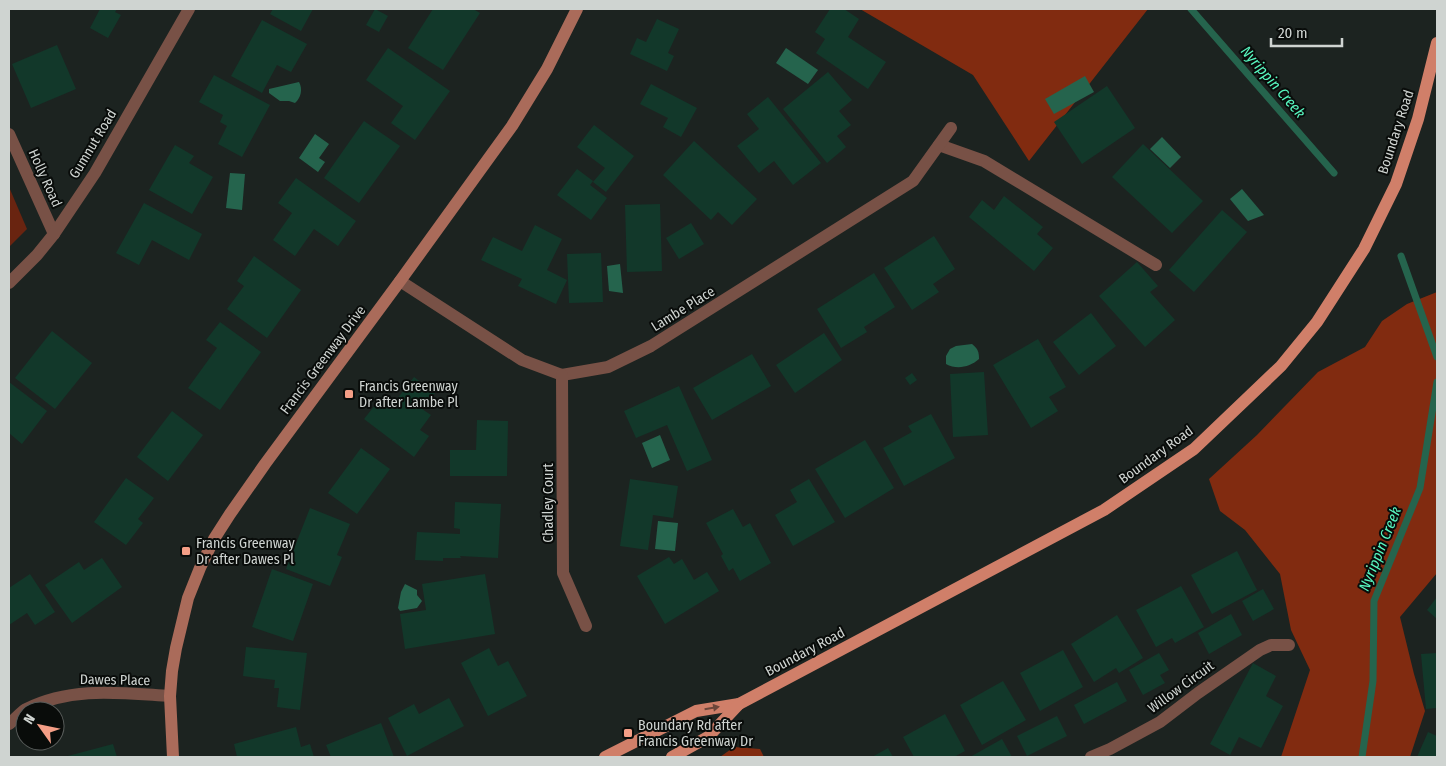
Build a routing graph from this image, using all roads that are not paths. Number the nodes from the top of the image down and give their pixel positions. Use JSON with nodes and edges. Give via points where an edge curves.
{"nodes":[{"id":1,"x":189,"y":9,"type":"edge"},
{"id":2,"x":577,"y":9,"type":"edge"},
{"id":3,"x":1437,"y":43,"type":"edge"},
{"id":4,"x":951,"y":128,"type":"dead end"},
{"id":5,"x":9,"y":134,"type":"edge"},
{"id":6,"x":939,"y":144,"type":"junction"},
{"id":7,"x":54,"y":234,"type":"junction"},
{"id":8,"x":1156,"y":265,"type":"dead end"},
{"id":9,"x":400,"y":281,"type":"junction"},
{"id":10,"x":9,"y":283,"type":"edge"},
{"id":11,"x":562,"y":375,"type":"junction"},
{"id":12,"x":586,"y":626,"type":"dead end"},
{"id":13,"x":1289,"y":645,"type":"dead end"},
{"id":14,"x":170,"y":696,"type":"junction"},
{"id":15,"x":740,"y":704,"type":"junction"},
{"id":16,"x":9,"y":724,"type":"edge"},
{"id":17,"x":173,"y":757,"type":"edge"},
{"id":18,"x":605,"y":757,"type":"edge"},
{"id":19,"x":672,"y":757,"type":"edge"},
{"id":20,"x":1091,"y":757,"type":"edge"}],
"edges":[{"from":1,"to":7,"type":"street","name":"Gumnut Road","via":[[95,173]]},
{"from":2,"to":9,"type":"main road","name":"Francis Greenway Drive","via":[[547,69],[512,126]]},
{"from":3,"to":15,"type":"main road","name":"Boundary Road","via":[[1418,119],[1396,184],[1364,249],[1317,322],[1281,366],[1194,449],[1104,510]]},
{"from":4,"to":6,"type":"street","name":"Lambe Place"},
{"from":5,"to":7,"type":"street","name":"Holly Road"},
{"from":6,"to":8,"type":"street","via":[[984,161]]},
{"from":6,"to":11,"type":"street","name":"Lambe Place","via":[[913,181],[651,346],[608,367]]},
{"from":7,"to":10,"type":"street","name":"Gumnut Road"},
{"from":9,"to":11,"type":"street","via":[[522,360]]},
{"from":9,"to":14,"type":"main road","name":"Francis Greenway Drive","via":[[214,539],[188,598]]},
{"from":11,"to":12,"type":"street","name":"Chadley Court","via":[[563,573]]},
{"from":13,"to":20,"type":"street","name":"Willow Circuit","via":[[1280,644],[1260,650],[1160,722]]},
{"from":14,"to":16,"type":"street","name":"Dawes Place","via":[[110,692],[74,694],[25,710]]},
{"from":14,"to":17,"type":"main road","name":"Francis Greenway Drive"},
{"from":18,"to":15,"type":"main road","name":"Boundary Road","one_way":true,"via":[[696,711]]},
{"from":15,"to":19,"type":"main road","name":"Boundary Road","via":[[708,738]]}]}
